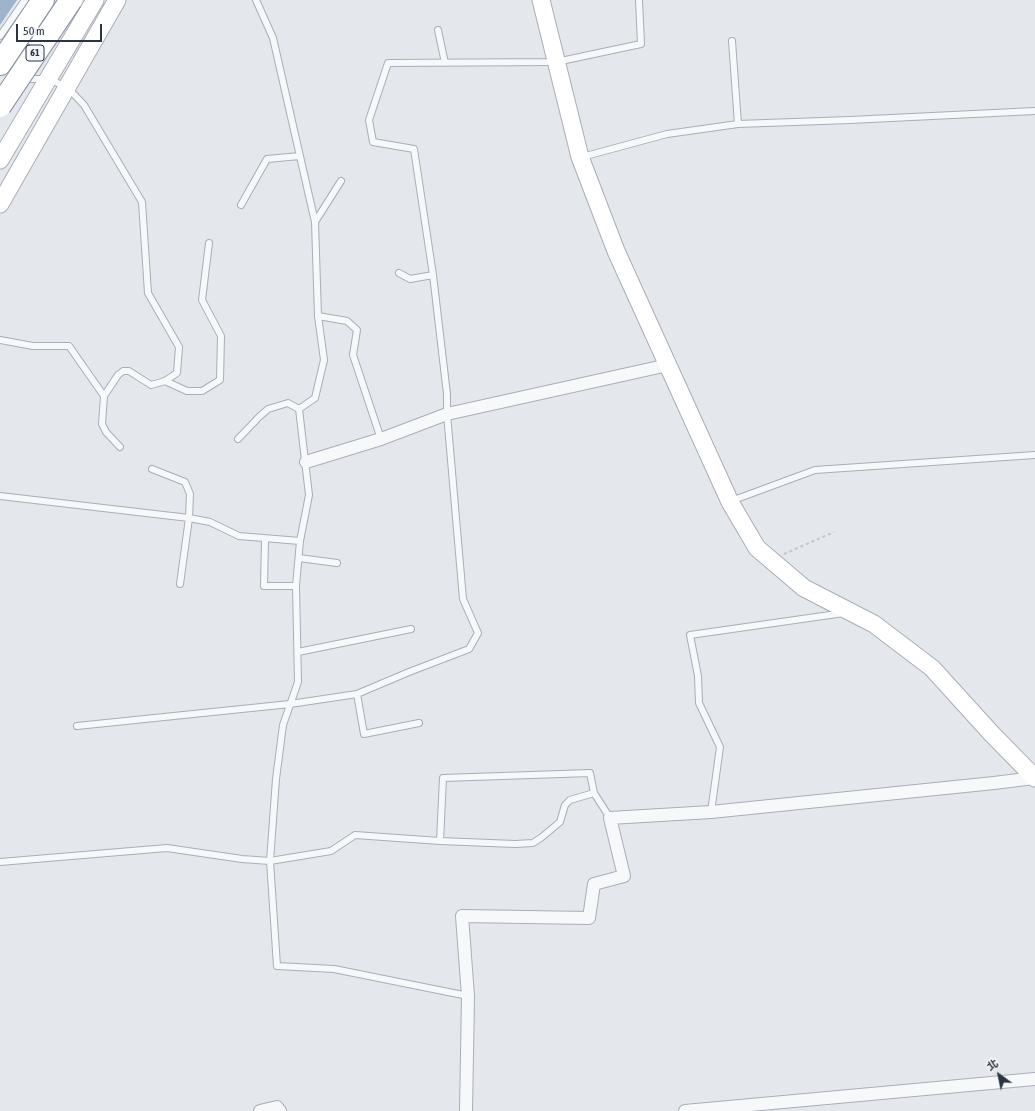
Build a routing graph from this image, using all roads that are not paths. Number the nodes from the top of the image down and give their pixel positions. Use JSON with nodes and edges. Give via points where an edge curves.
{"nodes":[{"id":1,"x":25,"y":0,"type":"edge"},
{"id":2,"x":43,"y":0,"type":"edge"},
{"id":3,"x":71,"y":0,"type":"edge"},
{"id":4,"x":95,"y":0,"type":"edge"},
{"id":5,"x":117,"y":0,"type":"edge"},
{"id":6,"x":256,"y":0,"type":"edge"},
{"id":7,"x":541,"y":0,"type":"edge"},
{"id":8,"x":639,"y":0,"type":"edge"},
{"id":9,"x":438,"y":30,"type":"dead end"},
{"id":10,"x":0,"y":36,"type":"edge"},
{"id":11,"x":732,"y":41,"type":"dead end"},
{"id":12,"x":556,"y":62,"type":"junction"},
{"id":13,"x":445,"y":63,"type":"junction"},
{"id":14,"x":0,"y":64,"type":"edge"},
{"id":15,"x":48,"y":79,"type":"junction"},
{"id":16,"x":67,"y":87,"type":"junction"},
{"id":17,"x":0,"y":93,"type":"edge"},
{"id":18,"x":0,"y":106,"type":"edge"},
{"id":19,"x":1035,"y":111,"type":"edge"},
{"id":20,"x":738,"y":124,"type":"junction"},
{"id":21,"x":300,"y":156,"type":"junction"},
{"id":22,"x":580,"y":157,"type":"junction"},
{"id":23,"x":0,"y":160,"type":"edge"},
{"id":24,"x":341,"y":181,"type":"dead end"},
{"id":25,"x":0,"y":204,"type":"edge"},
{"id":26,"x":241,"y":205,"type":"dead end"},
{"id":27,"x":315,"y":222,"type":"junction"},
{"id":28,"x":209,"y":243,"type":"dead end"},
{"id":29,"x":399,"y":273,"type":"dead end"},
{"id":30,"x":433,"y":275,"type":"junction"},
{"id":31,"x":318,"y":316,"type":"junction"},
{"id":32,"x":0,"y":340,"type":"edge"},
{"id":33,"x":668,"y":365,"type":"junction"},
{"id":34,"x":166,"y":381,"type":"junction"},
{"id":35,"x":104,"y":396,"type":"junction"},
{"id":36,"x":299,"y":409,"type":"junction"},
{"id":37,"x":447,"y":414,"type":"junction"},
{"id":38,"x":238,"y":439,"type":"dead end"},
{"id":39,"x":381,"y":439,"type":"junction"},
{"id":40,"x":120,"y":447,"type":"dead end"},
{"id":41,"x":1035,"y":455,"type":"edge"},
{"id":42,"x":306,"y":462,"type":"junction"},
{"id":43,"x":152,"y":469,"type":"dead end"},
{"id":44,"x":0,"y":496,"type":"edge"},
{"id":45,"x":730,"y":502,"type":"junction"},
{"id":46,"x":189,"y":518,"type":"junction"},
{"id":47,"x":265,"y":538,"type":"junction"},
{"id":48,"x":300,"y":541,"type":"junction"},
{"id":49,"x":299,"y":558,"type":"junction"},
{"id":50,"x":337,"y":563,"type":"dead end"},
{"id":51,"x":180,"y":584,"type":"dead end"},
{"id":52,"x":296,"y":586,"type":"junction"},
{"id":53,"x":850,"y":612,"type":"junction"},
{"id":54,"x":411,"y":629,"type":"dead end"},
{"id":55,"x":298,"y":652,"type":"junction"},
{"id":56,"x":357,"y":694,"type":"junction"},
{"id":57,"x":290,"y":704,"type":"junction"},
{"id":58,"x":420,"y":723,"type":"dead end"},
{"id":59,"x":77,"y":726,"type":"dead end"},
{"id":60,"x":1035,"y":778,"type":"edge"},
{"id":61,"x":594,"y":793,"type":"junction"},
{"id":62,"x":711,"y":812,"type":"junction"},
{"id":63,"x":610,"y":818,"type":"junction"},
{"id":64,"x":440,"y":841,"type":"junction"},
{"id":65,"x":270,"y":861,"type":"junction"},
{"id":66,"x":0,"y":862,"type":"edge"},
{"id":67,"x":468,"y":996,"type":"junction"},
{"id":68,"x":1035,"y":1079,"type":"edge"},
{"id":69,"x":260,"y":1111,"type":"edge"},
{"id":70,"x":280,"y":1111,"type":"edge"},
{"id":71,"x":466,"y":1111,"type":"edge"},
{"id":72,"x":685,"y":1111,"type":"edge"}],
"edges":[{"from":1,"to":10,"type":"lane"},
{"from":2,"to":14,"type":"highway","number":"61"},
{"from":3,"to":18,"type":"highway","number":"61","bridge":true},
{"from":4,"to":15,"type":"street"},
{"from":5,"to":16,"type":"street"},
{"from":6,"to":21,"type":"lane","via":[[273,38]]},
{"from":7,"to":12,"type":"street"},
{"from":8,"to":12,"type":"lane","via":[[641,44]]},
{"from":9,"to":13,"type":"lane"},
{"from":11,"to":20,"type":"lane"},
{"from":12,"to":13,"type":"lane"},
{"from":12,"to":22,"type":"street"},
{"from":13,"to":30,"type":"lane","via":[[388,63],[370,120],[373,142],[414,150]]},
{"from":15,"to":16,"type":"lane"},
{"from":15,"to":17,"type":"lane","via":[[23,79]]},
{"from":15,"to":23,"type":"street"},
{"from":16,"to":25,"type":"street"},
{"from":16,"to":34,"type":"lane","via":[[84,105],[142,202],[148,293],[179,347],[177,373]]},
{"from":19,"to":20,"type":"lane"},
{"from":20,"to":22,"type":"lane","via":[[667,134]]},
{"from":21,"to":26,"type":"lane","via":[[267,159]]},
{"from":21,"to":27,"type":"lane"},
{"from":22,"to":33,"type":"street","via":[[616,251]]},
{"from":24,"to":27,"type":"lane"},
{"from":27,"to":31,"type":"lane"},
{"from":28,"to":34,"type":"lane","via":[[202,300],[221,336],[220,380],[202,391],[187,391]]},
{"from":29,"to":30,"type":"lane","via":[[410,279]]},
{"from":30,"to":37,"type":"lane","via":[[447,394]]},
{"from":31,"to":36,"type":"lane","via":[[324,360],[315,398]]},
{"from":31,"to":39,"type":"lane","via":[[347,321],[357,330],[353,355]]},
{"from":32,"to":35,"type":"lane","via":[[33,346],[69,346]]},
{"from":33,"to":37,"type":"street"},
{"from":33,"to":45,"type":"street"},
{"from":34,"to":35,"type":"lane","via":[[151,385],[129,371],[123,371]]},
{"from":35,"to":40,"type":"lane","via":[[102,424]]},
{"from":36,"to":38,"type":"lane","via":[[288,403],[268,409]]},
{"from":36,"to":42,"type":"lane"},
{"from":37,"to":39,"type":"street"},
{"from":37,"to":56,"type":"lane","via":[[463,599],[478,633],[469,649]]},
{"from":39,"to":42,"type":"street"},
{"from":41,"to":45,"type":"lane","via":[[815,470]]},
{"from":42,"to":48,"type":"lane","via":[[309,495]]},
{"from":43,"to":46,"type":"lane","via":[[185,482],[190,494]]},
{"from":44,"to":46,"type":"lane"},
{"from":45,"to":53,"type":"street","via":[[756,548],[804,588]]},
{"from":46,"to":47,"type":"lane","via":[[210,522],[239,536]]},
{"from":46,"to":51,"type":"lane"},
{"from":47,"to":48,"type":"lane"},
{"from":47,"to":52,"type":"lane","via":[[264,586]]},
{"from":48,"to":49,"type":"lane"},
{"from":49,"to":50,"type":"lane"},
{"from":49,"to":52,"type":"lane"},
{"from":52,"to":55,"type":"lane"},
{"from":53,"to":60,"type":"street","via":[[874,624],[932,668]]},
{"from":53,"to":62,"type":"lane","via":[[690,635],[698,676],[699,704],[720,747]]},
{"from":54,"to":55,"type":"lane"},
{"from":55,"to":57,"type":"lane","via":[[298,682]]},
{"from":56,"to":57,"type":"lane"},
{"from":56,"to":58,"type":"lane","via":[[364,734]]},
{"from":57,"to":59,"type":"lane"},
{"from":57,"to":65,"type":"lane","via":[[283,725],[276,779]]},
{"from":60,"to":62,"type":"street"},
{"from":61,"to":63,"type":"lane"},
{"from":61,"to":64,"type":"lane","via":[[570,800],[565,805],[560,822],[533,843]]},
{"from":61,"to":64,"type":"lane","via":[[590,773],[443,778]]},
{"from":62,"to":63,"type":"street"},
{"from":63,"to":67,"type":"street","via":[[624,876],[594,884],[588,918],[462,916]]},
{"from":64,"to":65,"type":"lane","via":[[355,835],[331,851]]},
{"from":65,"to":66,"type":"lane","via":[[167,848]]},
{"from":65,"to":67,"type":"lane","via":[[277,966],[334,969]]},
{"from":67,"to":71,"type":"street"},
{"from":68,"to":72,"type":"street"},
{"from":69,"to":70,"type":"street","via":[[277,1107]]}]}
